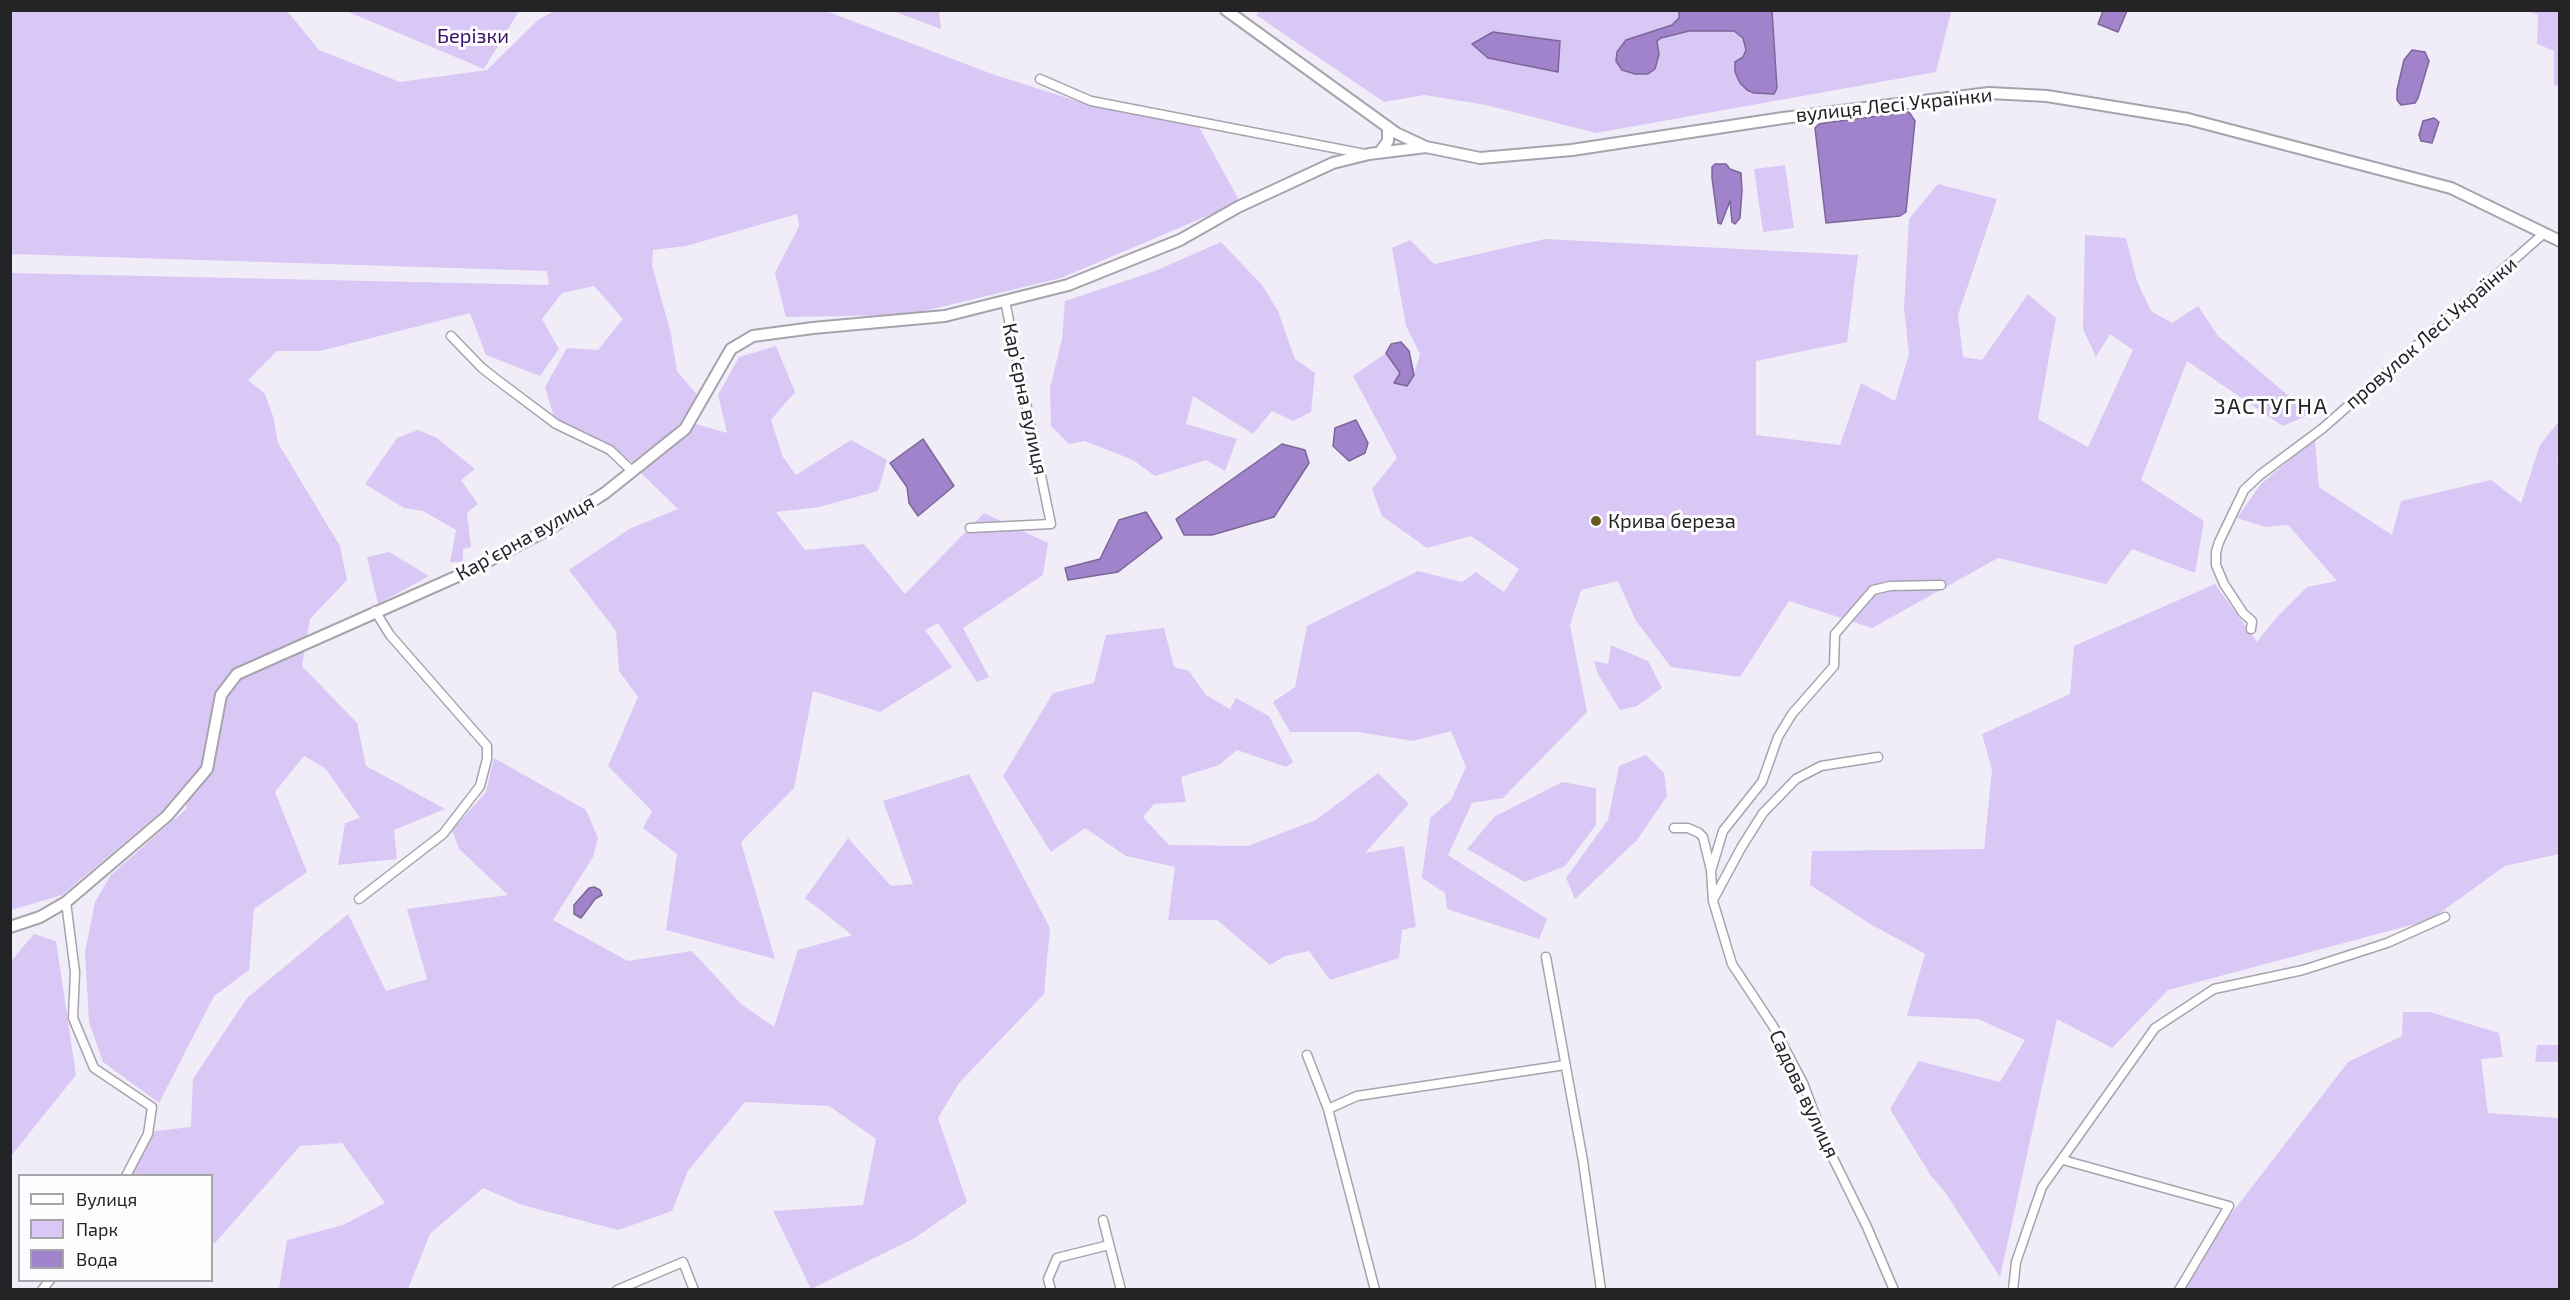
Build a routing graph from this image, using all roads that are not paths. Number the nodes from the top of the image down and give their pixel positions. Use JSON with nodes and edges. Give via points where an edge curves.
{"nodes":[{"id":1,"x":1227,"y":10,"type":"edge"},
{"id":2,"x":1040,"y":79,"type":"dead end"},
{"id":3,"x":1388,"y":127,"type":"junction"},
{"id":4,"x":1426,"y":147,"type":"junction"},
{"id":5,"x":1375,"y":153,"type":"junction"},
{"id":6,"x":2542,"y":234,"type":"junction"},
{"id":7,"x":2559,"y":242,"type":"edge"},
{"id":8,"x":1005,"y":301,"type":"junction"},
{"id":9,"x":451,"y":336,"type":"dead end"},
{"id":10,"x":632,"y":471,"type":"junction"},
{"id":11,"x":970,"y":528,"type":"dead end"},
{"id":12,"x":1941,"y":585,"type":"dead end"},
{"id":13,"x":375,"y":611,"type":"junction"},
{"id":14,"x":2251,"y":629,"type":"dead end"},
{"id":15,"x":1878,"y":757,"type":"dead end"},
{"id":16,"x":1674,"y":828,"type":"dead end"},
{"id":17,"x":1711,"y":871,"type":"junction"},
{"id":18,"x":359,"y":899,"type":"dead end"},
{"id":19,"x":1713,"y":901,"type":"junction"},
{"id":20,"x":66,"y":902,"type":"junction"},
{"id":21,"x":2445,"y":917,"type":"dead end"},
{"id":22,"x":10,"y":927,"type":"edge"},
{"id":23,"x":1546,"y":957,"type":"dead end"},
{"id":24,"x":1307,"y":1056,"type":"dead end"},
{"id":25,"x":1565,"y":1065,"type":"junction"},
{"id":26,"x":1328,"y":1109,"type":"junction"},
{"id":27,"x":2063,"y":1160,"type":"junction"},
{"id":28,"x":127,"y":1174,"type":"edge"},
{"id":29,"x":1103,"y":1220,"type":"dead end"},
{"id":30,"x":1109,"y":1245,"type":"junction"},
{"id":31,"x":617,"y":1290,"type":"edge"},
{"id":32,"x":694,"y":1290,"type":"edge"},
{"id":33,"x":1051,"y":1290,"type":"edge"},
{"id":34,"x":1121,"y":1290,"type":"edge"},
{"id":35,"x":1375,"y":1290,"type":"edge"},
{"id":36,"x":1601,"y":1290,"type":"edge"},
{"id":37,"x":1894,"y":1290,"type":"edge"},
{"id":38,"x":2013,"y":1290,"type":"edge"},
{"id":39,"x":2179,"y":1290,"type":"edge"}],
"edges":[{"from":1,"to":3,"type":"street","name":"вулиця Лесі Українки"},
{"from":2,"to":5,"type":"street","via":[[1091,101]]},
{"from":3,"to":4,"type":"street","name":"вулиця Лесі Українки"},
{"from":3,"to":5,"type":"street","via":[[1388,141]]},
{"from":4,"to":5,"type":"street","name":"вулиця Лесі Українки"},
{"from":4,"to":6,"type":"street","name":"вулиця Лесі Українки","via":[[1480,158],[1572,150],[1783,118],[1989,93],[2047,96],[2188,119],[2451,188]]},
{"from":5,"to":8,"type":"street","name":"вулиця Лесі Українки","via":[[1333,164],[1249,202],[1180,240],[1068,285]]},
{"from":6,"to":7,"type":"street","name":"вулиця Лесі Українки"},
{"from":6,"to":14,"type":"street","name":"провулок Лесі Українки","via":[[2331,420],[2244,490],[2219,542],[2216,565],[2224,584],[2252,621]]},
{"from":8,"to":10,"type":"street","name":"Карʼєрна вулиця","via":[[945,316],[753,336],[731,349],[685,429]]},
{"from":8,"to":11,"type":"street","name":"Карʼєрна вулиця","via":[[1051,524]]},
{"from":9,"to":10,"type":"street","via":[[482,368],[556,424],[610,450]]},
{"from":10,"to":13,"type":"street","name":"Карʼєрна вулиця","via":[[549,529],[467,572]]},
{"from":12,"to":17,"type":"street","via":[[1873,590],[1835,634],[1834,666],[1792,714],[1778,737],[1762,782],[1723,831]]},
{"from":13,"to":18,"type":"street","via":[[390,635],[487,746],[487,759],[480,786],[443,834]]},
{"from":13,"to":20,"type":"street","name":"Карʼєрна вулиця","via":[[237,674],[221,695],[207,769],[167,816]]},
{"from":15,"to":19,"type":"street","via":[[1821,765],[1796,779],[1763,813]]},
{"from":16,"to":17,"type":"street","via":[[1700,833]]},
{"from":17,"to":19,"type":"street","name":"Садова вулиця"},
{"from":19,"to":37,"type":"street","name":"Садова вулиця","via":[[1732,964],[1773,1026],[1803,1083],[1825,1142]]},
{"from":20,"to":22,"type":"street","name":"Карʼєрна вулиця","via":[[40,917]]},
{"from":20,"to":28,"type":"street","via":[[75,972],[73,1018],[94,1068],[152,1107],[148,1134]]},
{"from":21,"to":27,"type":"street","via":[[2387,943],[2303,970],[2214,989],[2182,1008],[2156,1028]]},
{"from":23,"to":25,"type":"street"},
{"from":24,"to":26,"type":"street"},
{"from":25,"to":26,"type":"street","via":[[1357,1096]]},
{"from":25,"to":36,"type":"street"},
{"from":26,"to":35,"type":"street"},
{"from":27,"to":38,"type":"street","via":[[2042,1187],[2016,1262]]},
{"from":27,"to":39,"type":"street","via":[[2229,1206]]},
{"from":29,"to":30,"type":"street"},
{"from":30,"to":33,"type":"street","via":[[1057,1258],[1048,1279]]},
{"from":30,"to":34,"type":"street"},
{"from":31,"to":32,"type":"street","via":[[682,1262]]}]}
